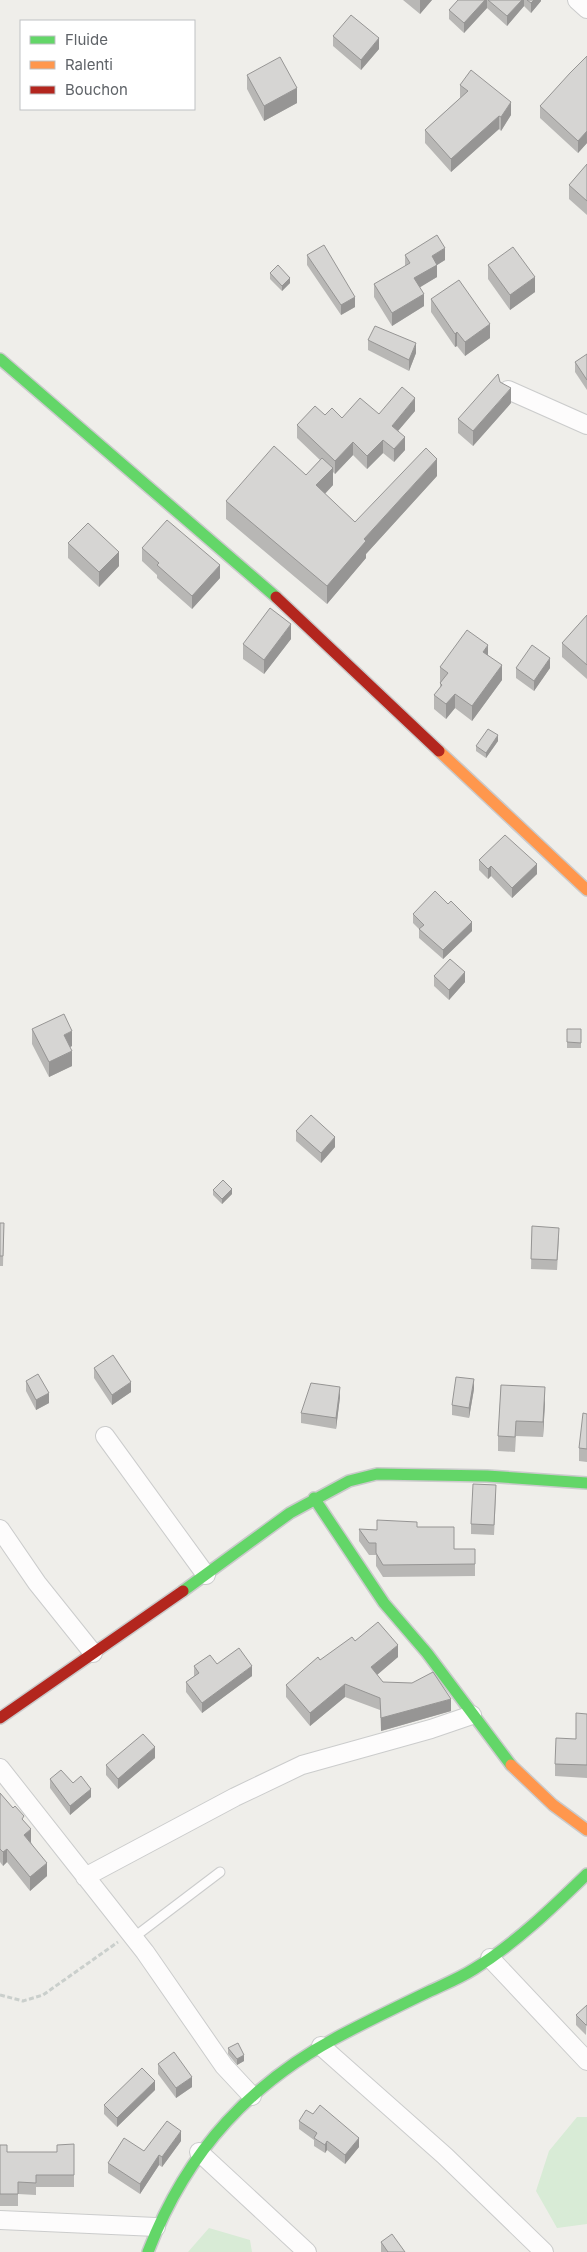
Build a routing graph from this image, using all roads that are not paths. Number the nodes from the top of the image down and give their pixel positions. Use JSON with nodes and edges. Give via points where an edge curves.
{"nodes":[{"id":1,"x":577,"y":0,"type":"edge"},
{"id":2,"x":587,"y":9,"type":"edge"},
{"id":3,"x":0,"y":359,"type":"edge"},
{"id":4,"x":508,"y":390,"type":"edge"},
{"id":5,"x":587,"y":425,"type":"edge"},
{"id":6,"x":587,"y":890,"type":"edge"},
{"id":7,"x":105,"y":1436,"type":"dead end"},
{"id":8,"x":587,"y":1483,"type":"edge"},
{"id":9,"x":314,"y":1498,"type":"junction"},
{"id":10,"x":0,"y":1529,"type":"edge"},
{"id":11,"x":206,"y":1574,"type":"junction"},
{"id":12,"x":93,"y":1653,"type":"junction"},
{"id":13,"x":472,"y":1715,"type":"junction"},
{"id":14,"x":0,"y":1718,"type":"edge"},
{"id":15,"x":0,"y":1768,"type":"edge"},
{"id":16,"x":587,"y":1830,"type":"edge"},
{"id":17,"x":220,"y":1872,"type":"dead end"},
{"id":18,"x":587,"y":1874,"type":"edge"},
{"id":19,"x":86,"y":1877,"type":"junction"},
{"id":20,"x":131,"y":1936,"type":"junction"},
{"id":21,"x":490,"y":1958,"type":"junction"},
{"id":22,"x":321,"y":2046,"type":"junction"},
{"id":23,"x":587,"y":2061,"type":"edge"},
{"id":24,"x":252,"y":2096,"type":"junction"},
{"id":25,"x":199,"y":2152,"type":"junction"},
{"id":26,"x":0,"y":2220,"type":"edge"},
{"id":27,"x":156,"y":2227,"type":"junction"},
{"id":28,"x":148,"y":2252,"type":"edge"},
{"id":29,"x":307,"y":2252,"type":"edge"},
{"id":30,"x":544,"y":2252,"type":"edge"}],
"edges":[{"from":1,"to":2,"type":"street"},
{"from":3,"to":6,"type":"street","via":[[288,608]]},
{"from":4,"to":5,"type":"street"},
{"from":7,"to":11,"type":"street"},
{"from":8,"to":9,"type":"street","via":[[487,1476],[377,1474],[349,1481]]},
{"from":9,"to":11,"type":"street"},
{"from":9,"to":13,"type":"street","via":[[384,1603],[427,1652]]},
{"from":10,"to":12,"type":"street","via":[[37,1583]]},
{"from":11,"to":12,"type":"street"},
{"from":12,"to":14,"type":"street"},
{"from":13,"to":16,"type":"street","via":[[523,1778]]},
{"from":13,"to":19,"type":"street","via":[[431,1730],[302,1765]]},
{"from":15,"to":19,"type":"street"},
{"from":17,"to":20,"type":"lane"},
{"from":18,"to":21,"type":"street","via":[[534,1926]]},
{"from":19,"to":20,"type":"street"},
{"from":20,"to":24,"type":"street","via":[[224,2066]]},
{"from":21,"to":22,"type":"street"},
{"from":21,"to":23,"type":"street"},
{"from":22,"to":24,"type":"street","via":[[281,2069]]},
{"from":22,"to":30,"type":"street","via":[[445,2156]]},
{"from":24,"to":25,"type":"street"},
{"from":25,"to":27,"type":"street"},
{"from":25,"to":29,"type":"street"},
{"from":26,"to":27,"type":"street"},
{"from":27,"to":28,"type":"street"}]}
